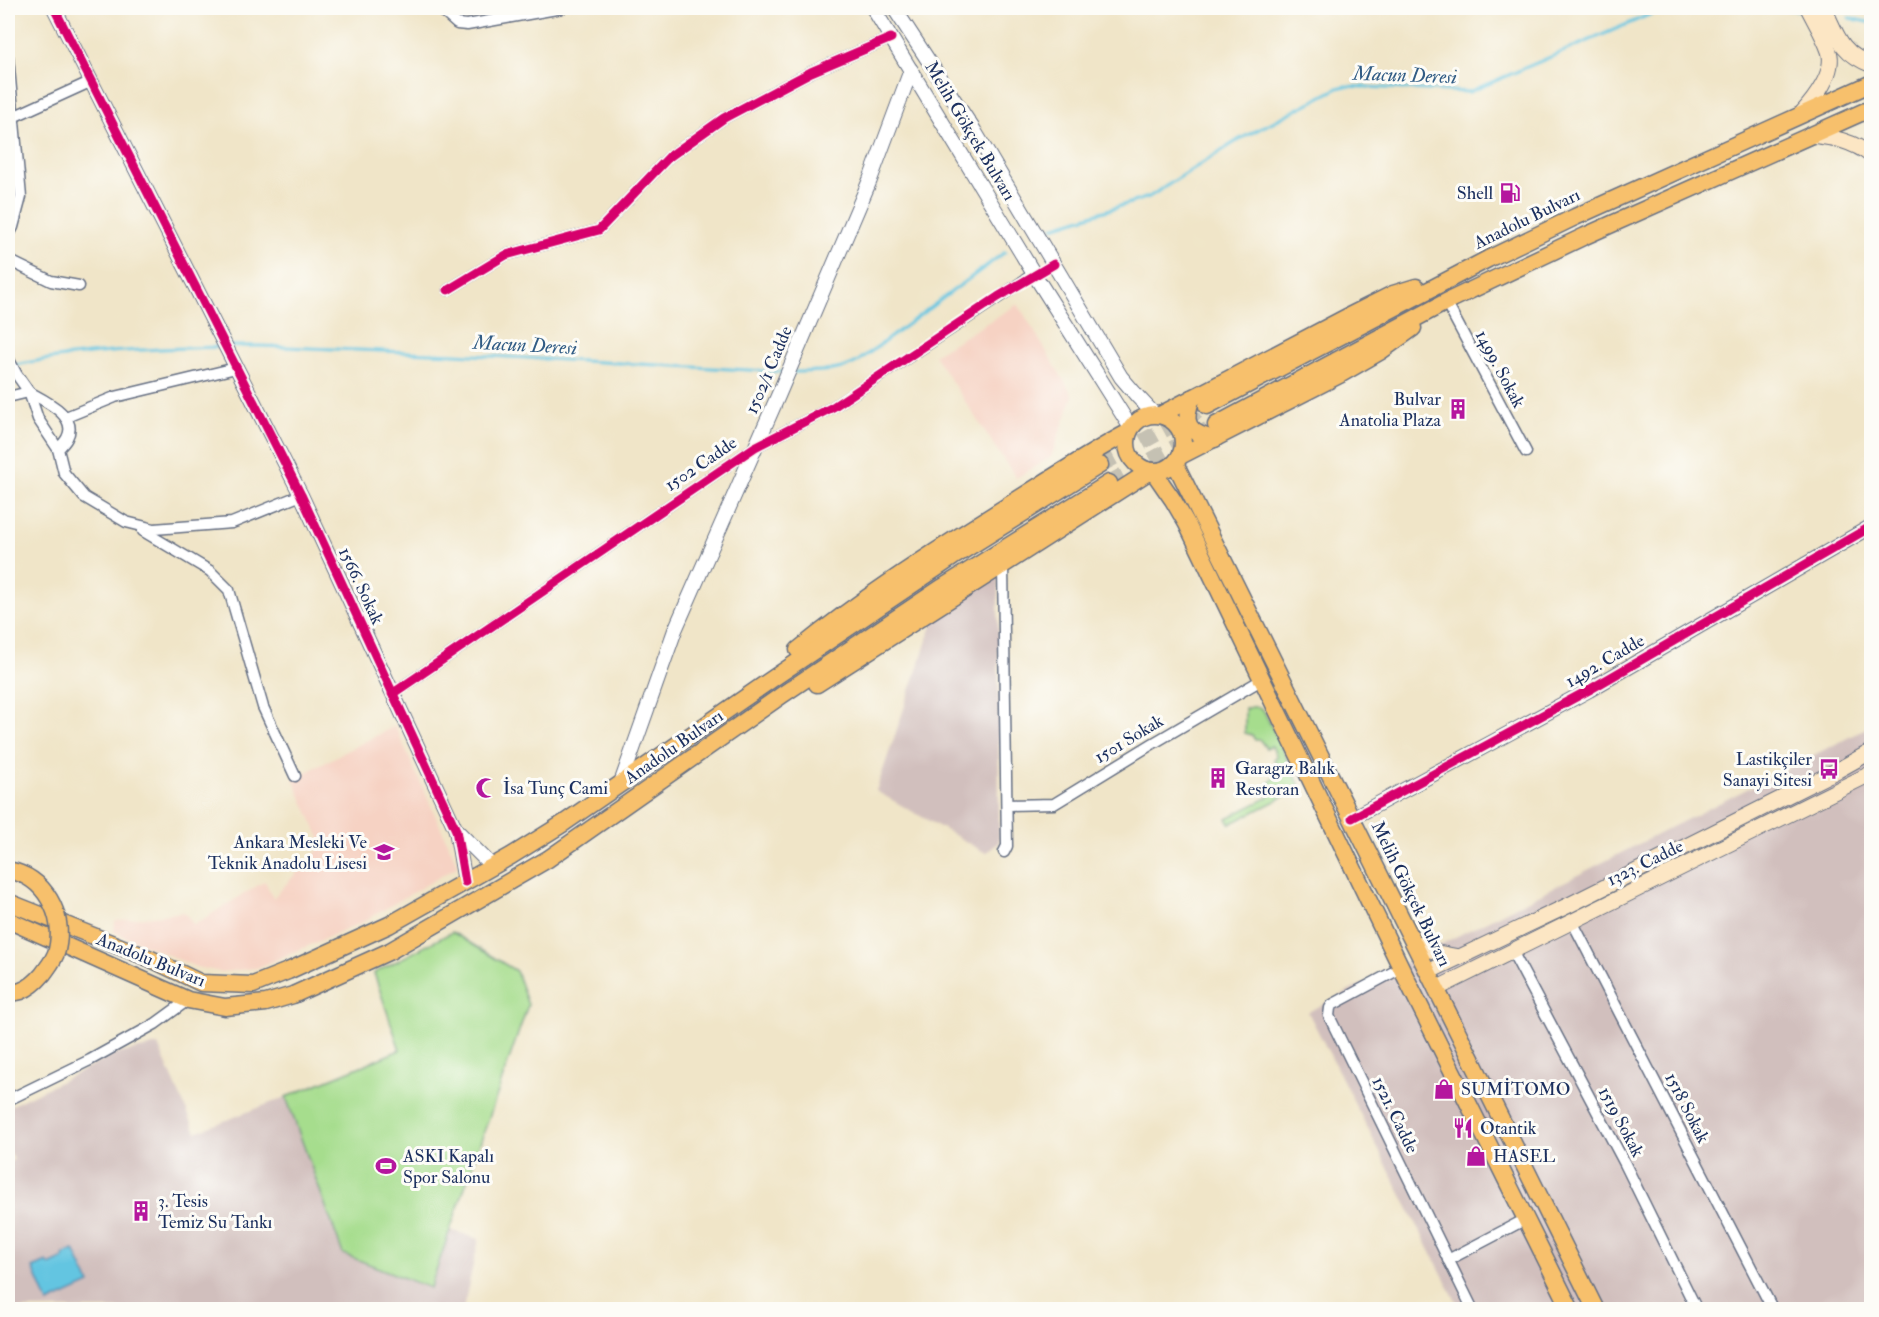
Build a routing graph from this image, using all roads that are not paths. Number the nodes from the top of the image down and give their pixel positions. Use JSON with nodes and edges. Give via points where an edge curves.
{"nodes":[{"id":1,"x":54,"y":8,"type":"edge"},
{"id":2,"x":440,"y":8,"type":"edge"},
{"id":3,"x":562,"y":8,"type":"edge"},
{"id":4,"x":873,"y":8,"type":"edge"},
{"id":5,"x":894,"y":8,"type":"edge"},
{"id":6,"x":1816,"y":9,"type":"edge"},
{"id":7,"x":891,"y":38,"type":"junction"},
{"id":8,"x":8,"y":57,"type":"edge"},
{"id":9,"x":1872,"y":65,"type":"edge"},
{"id":10,"x":911,"y":70,"type":"junction"},
{"id":11,"x":92,"y":81,"type":"junction"},
{"id":12,"x":1872,"y":83,"type":"edge"},
{"id":13,"x":1872,"y":108,"type":"edge"},
{"id":14,"x":1800,"y":115,"type":"junction"},
{"id":15,"x":12,"y":117,"type":"junction"},
{"id":16,"x":1809,"y":135,"type":"junction"},
{"id":17,"x":1872,"y":156,"type":"edge"},
{"id":18,"x":8,"y":236,"type":"edge"},
{"id":19,"x":8,"y":260,"type":"edge"},
{"id":20,"x":1054,"y":264,"type":"junction"},
{"id":21,"x":1034,"y":274,"type":"junction"},
{"id":22,"x":79,"y":286,"type":"dead end"},
{"id":23,"x":448,"y":290,"type":"dead end"},
{"id":24,"x":1442,"y":303,"type":"junction"},
{"id":25,"x":8,"y":358,"type":"edge"},
{"id":26,"x":233,"y":364,"type":"junction"},
{"id":27,"x":29,"y":392,"type":"junction"},
{"id":28,"x":8,"y":397,"type":"edge"},
{"id":29,"x":1200,"y":402,"type":"junction"},
{"id":30,"x":1158,"y":415,"type":"junction"},
{"id":31,"x":66,"y":417,"type":"junction"},
{"id":32,"x":1130,"y":430,"type":"junction"},
{"id":33,"x":1215,"y":432,"type":"junction"},
{"id":34,"x":755,"y":447,"type":"junction"},
{"id":35,"x":58,"y":449,"type":"junction"},
{"id":36,"x":1526,"y":452,"type":"dead end"},
{"id":37,"x":1099,"y":457,"type":"junction"},
{"id":38,"x":1177,"y":460,"type":"junction"},
{"id":39,"x":1151,"y":471,"type":"junction"},
{"id":40,"x":1112,"y":488,"type":"junction"},
{"id":41,"x":301,"y":495,"type":"junction"},
{"id":42,"x":126,"y":522,"type":"junction"},
{"id":43,"x":1872,"y":526,"type":"edge"},
{"id":44,"x":1003,"y":565,"type":"junction"},
{"id":45,"x":1263,"y":679,"type":"junction"},
{"id":46,"x":392,"y":694,"type":"junction"},
{"id":47,"x":757,"y":712,"type":"junction"},
{"id":48,"x":1872,"y":751,"type":"edge"},
{"id":49,"x":1847,"y":765,"type":"junction"},
{"id":50,"x":1872,"y":773,"type":"edge"},
{"id":51,"x":295,"y":776,"type":"dead end"},
{"id":52,"x":1855,"y":781,"type":"junction"},
{"id":53,"x":621,"y":783,"type":"junction"},
{"id":54,"x":1007,"y":805,"type":"junction"},
{"id":55,"x":1352,"y":818,"type":"junction"},
{"id":56,"x":456,"y":830,"type":"junction"},
{"id":57,"x":1004,"y":852,"type":"dead end"},
{"id":58,"x":493,"y":867,"type":"junction"},
{"id":59,"x":8,"y":870,"type":"edge"},
{"id":60,"x":465,"y":882,"type":"junction"},
{"id":61,"x":8,"y":902,"type":"edge"},
{"id":62,"x":8,"y":920,"type":"edge"},
{"id":63,"x":1572,"y":921,"type":"junction"},
{"id":64,"x":1414,"y":943,"type":"junction"},
{"id":65,"x":1512,"y":951,"type":"junction"},
{"id":66,"x":1459,"y":957,"type":"junction"},
{"id":67,"x":1428,"y":972,"type":"junction"},
{"id":68,"x":1405,"y":975,"type":"junction"},
{"id":69,"x":1436,"y":989,"type":"junction"},
{"id":70,"x":8,"y":993,"type":"edge"},
{"id":71,"x":1416,"y":999,"type":"junction"},
{"id":72,"x":188,"y":1000,"type":"junction"},
{"id":73,"x":8,"y":1100,"type":"edge"},
{"id":74,"x":1526,"y":1219,"type":"junction"},
{"id":75,"x":1448,"y":1260,"type":"junction"},
{"id":76,"x":1773,"y":1309,"type":"edge"},
{"id":77,"x":1473,"y":1310,"type":"edge"},
{"id":78,"x":1571,"y":1310,"type":"edge"},
{"id":79,"x":1596,"y":1310,"type":"edge"},
{"id":80,"x":1697,"y":1310,"type":"edge"}],
"edges":[{"from":1,"to":11,"type":"street","name":"1566. Sokak"},
{"from":2,"to":3,"type":"street","via":[[457,24],[467,25]]},
{"from":4,"to":7,"type":"street","name":"Melih Gökçek Bulvarı"},
{"from":5,"to":20,"type":"street","name":"Melih Gökçek Bulvarı"},
{"from":6,"to":9,"type":"main road","via":[[1842,47]]},
{"from":6,"to":14,"type":"main road","via":[[1830,53],[1820,92]]},
{"from":7,"to":10,"type":"street","name":"Melih Gökçek Bulvarı"},
{"from":7,"to":23,"type":"street","via":[[811,72],[724,118],[669,157],[598,231],[506,255]]},
{"from":8,"to":15,"type":"street"},
{"from":10,"to":21,"type":"street","name":"Melih Gökçek Bulvarı"},
{"from":10,"to":34,"type":"street","name":"1502/1 Cadde","via":[[870,180]]},
{"from":11,"to":15,"type":"street"},
{"from":11,"to":26,"type":"street","name":"1566. Sokak"},
{"from":12,"to":14,"type":"main road","name":"Anadolu Bulvarı"},
{"from":13,"to":16,"type":"main road"},
{"from":14,"to":29,"type":"main road","name":"Anadolu Bulvarı","via":[[1462,272],[1393,294]]},
{"from":15,"to":18,"type":"street","via":[[21,197]]},
{"from":16,"to":17,"type":"main road","via":[[1844,140]]},
{"from":16,"to":24,"type":"main road"},
{"from":19,"to":22,"type":"street","via":[[51,281]]},
{"from":20,"to":21,"type":"street"},
{"from":20,"to":30,"type":"street","name":"Melih Gökçek Bulvarı","via":[[1121,377]]},
{"from":21,"to":32,"type":"street","name":"Melih Gökçek Bulvarı"},
{"from":21,"to":34,"type":"street","name":"1502 Cadde","via":[[833,407]]},
{"from":24,"to":33,"type":"main road"},
{"from":24,"to":36,"type":"street","name":"1499. Sokak"},
{"from":25,"to":27,"type":"street"},
{"from":26,"to":31,"type":"street","via":[[115,397]]},
{"from":26,"to":41,"type":"street","name":"1566. Sokak"},
{"from":27,"to":28,"type":"street"},
{"from":27,"to":31,"type":"street"},
{"from":27,"to":35,"type":"street","via":[[38,419]]},
{"from":29,"to":30,"type":"main road","name":"Anadolu Bulvarı"},
{"from":29,"to":33,"type":"main road","via":[[1187,411],[1187,423],[1203,437]]},
{"from":30,"to":32,"type":"main road","via":[[1146,416]]},
{"from":30,"to":38,"type":"main road","via":[[1175,423],[1180,431],[1183,439]]},
{"from":31,"to":35,"type":"street","via":[[70,428]]},
{"from":32,"to":37,"type":"main road","name":"Anadolu Bulvarı"},
{"from":32,"to":39,"type":"main road","via":[[1130,456]]},
{"from":33,"to":38,"type":"main road"},
{"from":34,"to":46,"type":"street","name":"1502 Cadde"},
{"from":34,"to":53,"type":"street","name":"1502/1 Cadde","via":[[675,630]]},
{"from":35,"to":42,"type":"street","via":[[64,474],[84,497]]},
{"from":37,"to":40,"type":"main road","via":[[1109,450],[1124,462],[1126,479]]},
{"from":37,"to":53,"type":"main road","name":"Anadolu Bulvarı","via":[[927,557],[830,624],[756,690]]},
{"from":38,"to":39,"type":"main road","via":[[1161,471]]},
{"from":38,"to":55,"type":"main road","name":"Melih Gökçek Bulvarı"},
{"from":39,"to":40,"type":"main road"},
{"from":39,"to":45,"type":"main road","via":[[1188,524]]},
{"from":40,"to":44,"type":"main road"},
{"from":40,"to":47,"type":"main road","name":"Anadolu Bulvarı","via":[[982,561]]},
{"from":41,"to":42,"type":"street","via":[[232,523],[154,529]]},
{"from":41,"to":46,"type":"street","name":"1566. Sokak"},
{"from":42,"to":51,"type":"street","via":[[210,571],[229,590],[263,707]]},
{"from":43,"to":55,"type":"street","name":"1492. Cadde","via":[[1589,690]]},
{"from":44,"to":47,"type":"main road","via":[[800,694]]},
{"from":44,"to":54,"type":"street"},
{"from":45,"to":54,"type":"street","name":"1501 Sokak","via":[[1054,804]]},
{"from":45,"to":68,"type":"main road"},
{"from":46,"to":56,"type":"street","name":"1566. Sokak"},
{"from":47,"to":72,"type":"main road","name":"Anadolu Bulvarı","via":[[548,859],[390,951],[293,995],[266,1003],[225,1007]]},
{"from":48,"to":49,"type":"main road"},
{"from":49,"to":52,"type":"main road"},
{"from":49,"to":66,"type":"main road"},
{"from":50,"to":52,"type":"main road","name":"1323. Cadde"},
{"from":52,"to":63,"type":"main road","name":"1323. Cadde"},
{"from":53,"to":58,"type":"main road","name":"Anadolu Bulvarı"},
{"from":54,"to":57,"type":"street"},
{"from":55,"to":64,"type":"main road","name":"Melih Gökçek Bulvarı"},
{"from":56,"to":58,"type":"street"},
{"from":56,"to":60,"type":"street"},
{"from":58,"to":60,"type":"main road","name":"Anadolu Bulvarı"},
{"from":59,"to":70,"type":"main road","bridge":true,"via":[[20,872],[46,891],[55,909],[58,931],[57,951],[39,978],[22,990]]},
{"from":60,"to":61,"type":"main road","name":"Anadolu Bulvarı","via":[[389,925],[253,985],[201,983]]},
{"from":62,"to":72,"type":"main road","name":"Anadolu Bulvarı"},
{"from":63,"to":65,"type":"main road","name":"1323. Cadde"},
{"from":63,"to":76,"type":"street","name":"1518 Sokak"},
{"from":64,"to":66,"type":"main road"},
{"from":64,"to":67,"type":"main road","name":"Melih Gökçek Bulvarı"},
{"from":65,"to":69,"type":"main road","name":"1323. Cadde"},
{"from":65,"to":80,"type":"street","name":"1519 Sokak"},
{"from":66,"to":67,"type":"main road"},
{"from":67,"to":68,"type":"main road"},
{"from":67,"to":69,"type":"main road","name":"Melih Gökçek Bulvarı"},
{"from":68,"to":71,"type":"main road"},
{"from":68,"to":75,"type":"street","name":"1521. Cadde","via":[[1332,1005],[1329,1016]]},
{"from":69,"to":71,"type":"main road"},
{"from":69,"to":79,"type":"main road","name":"Melih Gökçek Bulvarı"},
{"from":71,"to":74,"type":"main road"},
{"from":72,"to":73,"type":"street","via":[[155,1024]]},
{"from":74,"to":75,"type":"street"},
{"from":74,"to":78,"type":"main road"},
{"from":75,"to":77,"type":"street","name":"1521. Cadde"}]}
